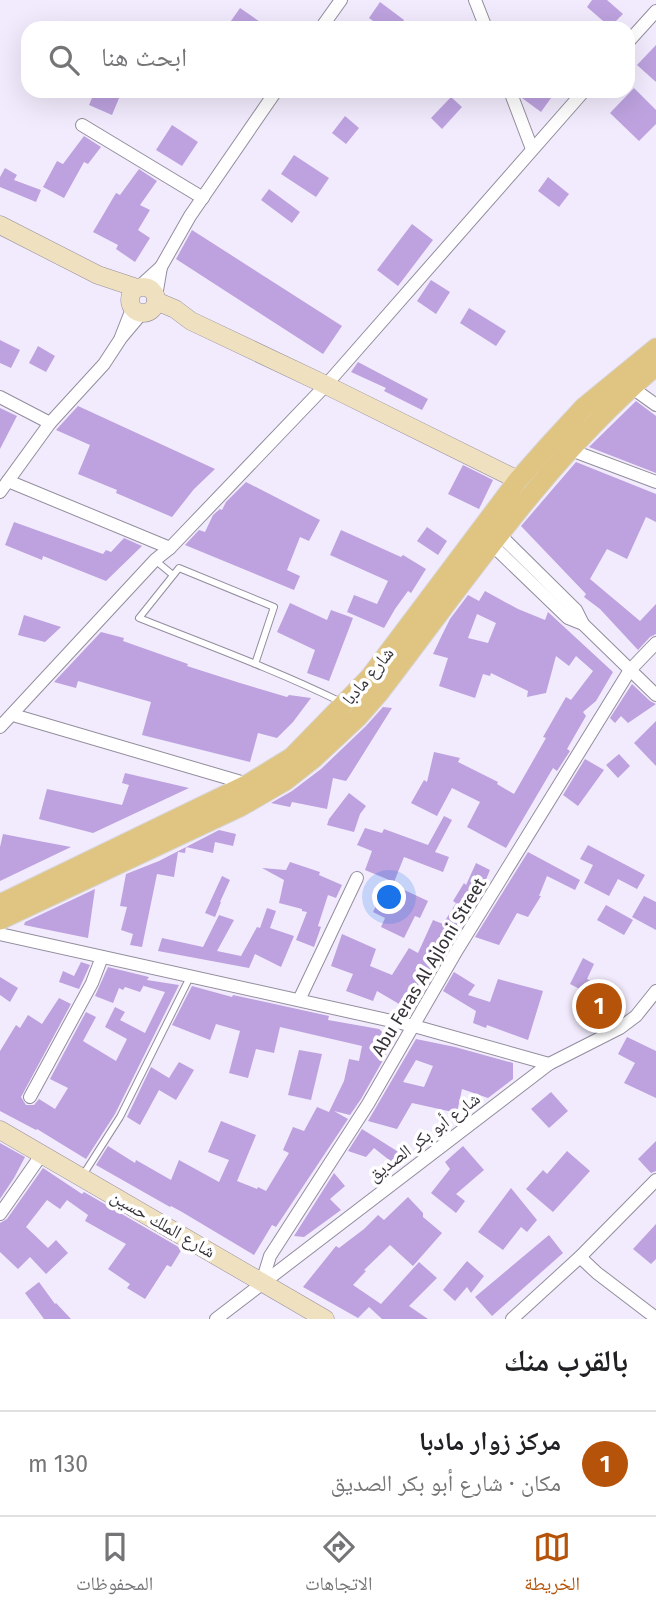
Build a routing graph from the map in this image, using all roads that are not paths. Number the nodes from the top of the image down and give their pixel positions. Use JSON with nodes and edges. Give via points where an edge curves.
{"nodes":[{"id":1,"x":341,"y":0,"type":"edge"},
{"id":2,"x":475,"y":0,"type":"edge"},
{"id":3,"x":656,"y":11,"type":"edge"},
{"id":4,"x":326,"y":21,"type":"edge"},
{"id":5,"x":483,"y":21,"type":"edge"},
{"id":6,"x":635,"y":34,"type":"edge"},
{"id":7,"x":271,"y":98,"type":"edge"},
{"id":8,"x":513,"y":98,"type":"edge"},
{"id":9,"x":578,"y":98,"type":"edge"},
{"id":10,"x":82,"y":125,"type":"dead end"},
{"id":11,"x":532,"y":149,"type":"junction"},
{"id":12,"x":203,"y":198,"type":"junction"},
{"id":13,"x":0,"y":225,"type":"edge"},
{"id":14,"x":161,"y":267,"type":"junction"},
{"id":15,"x":143,"y":301,"type":"junction"},
{"id":16,"x":656,"y":348,"type":"edge"},
{"id":17,"x":656,"y":366,"type":"edge"},
{"id":18,"x":326,"y":384,"type":"junction"},
{"id":19,"x":631,"y":387,"type":"junction"},
{"id":20,"x":0,"y":397,"type":"edge"},
{"id":21,"x":656,"y":405,"type":"edge"},
{"id":22,"x":50,"y":423,"type":"junction"},
{"id":23,"x":568,"y":449,"type":"junction"},
{"id":24,"x":518,"y":480,"type":"junction"},
{"id":25,"x":656,"y":482,"type":"edge"},
{"id":26,"x":4,"y":486,"type":"edge"},
{"id":27,"x":489,"y":534,"type":"junction"},
{"id":28,"x":170,"y":548,"type":"junction"},
{"id":29,"x":155,"y":560,"type":"junction"},
{"id":30,"x":173,"y":575,"type":"junction"},
{"id":31,"x":656,"y":643,"type":"edge"},
{"id":32,"x":255,"y":664,"type":"junction"},
{"id":33,"x":630,"y":670,"type":"junction"},
{"id":34,"x":656,"y":695,"type":"edge"},
{"id":35,"x":352,"y":711,"type":"junction"},
{"id":36,"x":13,"y":715,"type":"junction"},
{"id":37,"x":0,"y":727,"type":"edge"},
{"id":38,"x":248,"y":784,"type":"junction"},
{"id":39,"x":357,"y":878,"type":"dead end"},
{"id":40,"x":0,"y":904,"type":"edge"},
{"id":41,"x":0,"y":920,"type":"edge"},
{"id":42,"x":0,"y":934,"type":"edge"},
{"id":43,"x":102,"y":957,"type":"junction"},
{"id":44,"x":190,"y":977,"type":"junction"},
{"id":45,"x":656,"y":991,"type":"edge"},
{"id":46,"x":299,"y":1000,"type":"junction"},
{"id":47,"x":414,"y":1026,"type":"junction"},
{"id":48,"x":549,"y":1064,"type":"junction"},
{"id":49,"x":30,"y":1097,"type":"dead end"},
{"id":50,"x":0,"y":1130,"type":"edge"},
{"id":51,"x":42,"y":1154,"type":"junction"},
{"id":52,"x":82,"y":1177,"type":"junction"},
{"id":53,"x":656,"y":1180,"type":"edge"},
{"id":54,"x":0,"y":1214,"type":"edge"},
{"id":55,"x":580,"y":1257,"type":"junction"},
{"id":56,"x":262,"y":1282,"type":"junction"},
{"id":57,"x":656,"y":1318,"type":"edge"},
{"id":58,"x":216,"y":1319,"type":"edge"},
{"id":59,"x":325,"y":1319,"type":"edge"},
{"id":60,"x":512,"y":1319,"type":"edge"}],
"edges":[{"from":1,"to":4,"type":"street"},
{"from":2,"to":5,"type":"street"},
{"from":3,"to":6,"type":"street"},
{"from":7,"to":12,"type":"street"},
{"from":8,"to":11,"type":"street"},
{"from":9,"to":11,"type":"street"},
{"from":10,"to":12,"type":"street"},
{"from":11,"to":18,"type":"street"},
{"from":12,"to":14,"type":"street"},
{"from":13,"to":15,"type":"street"},
{"from":14,"to":15,"type":"street"},
{"from":14,"to":15,"type":"street"},
{"from":15,"to":18,"type":"street","via":[[174,309]]},
{"from":15,"to":22,"type":"street","via":[[104,364]]},
{"from":16,"to":24,"type":"main road","name":"شارع مادبا","via":[[584,407]]},
{"from":17,"to":19,"type":"main road","name":"شارع مادبا"},
{"from":18,"to":24,"type":"street"},
{"from":18,"to":28,"type":"street"},
{"from":19,"to":21,"type":"street"},
{"from":19,"to":23,"type":"main road","name":"شارع مادبا"},
{"from":20,"to":22,"type":"street"},
{"from":22,"to":26,"type":"street"},
{"from":23,"to":25,"type":"street"},
{"from":23,"to":27,"type":"main road","name":"شارع مادبا"},
{"from":24,"to":27,"type":"main road","name":"شارع مادبا"},
{"from":26,"to":28,"type":"street"},
{"from":27,"to":33,"type":"street","via":[[568,618],[583,624]]},
{"from":27,"to":35,"type":"main road","name":"شارع مادبا","via":[[379,693]]},
{"from":28,"to":29,"type":"street"},
{"from":29,"to":30,"type":"lane"},
{"from":29,"to":36,"type":"street"},
{"from":30,"to":32,"type":"lane","via":[[179,568],[274,607]]},
{"from":30,"to":32,"type":"lane","via":[[139,618]]},
{"from":31,"to":33,"type":"street","name":"Abu Feras Al Ajloni Street"},
{"from":32,"to":35,"type":"lane","via":[[297,680]]},
{"from":33,"to":34,"type":"street"},
{"from":33,"to":47,"type":"street","name":"Abu Feras Al Ajloni Street"},
{"from":35,"to":38,"type":"main road","name":"شارع مادبا"},
{"from":35,"to":41,"type":"main road","name":"شارع مادبا","via":[[313,759],[285,781],[240,807]]},
{"from":36,"to":37,"type":"street"},
{"from":36,"to":38,"type":"street"},
{"from":38,"to":40,"type":"main road","name":"شارع مادبا"},
{"from":39,"to":46,"type":"street"},
{"from":42,"to":43,"type":"street"},
{"from":43,"to":44,"type":"street"},
{"from":43,"to":49,"type":"street"},
{"from":44,"to":46,"type":"street"},
{"from":44,"to":52,"type":"lane","via":[[120,1117]]},
{"from":45,"to":48,"type":"street","name":"شارع أبو بكر الصديق","via":[[620,1028]]},
{"from":46,"to":47,"type":"street"},
{"from":47,"to":48,"type":"street"},
{"from":47,"to":56,"type":"street","name":"Abu Feras Al Ajloni Street","via":[[270,1255]]},
{"from":48,"to":56,"type":"street","name":"شارع أبو بكر الصديق"},
{"from":50,"to":51,"type":"street","name":"شارع الملك حسين"},
{"from":51,"to":52,"type":"street","name":"شارع الملك حسين"},
{"from":51,"to":54,"type":"street"},
{"from":52,"to":56,"type":"street","name":"شارع الملك حسين"},
{"from":53,"to":55,"type":"street"},
{"from":55,"to":57,"type":"street"},
{"from":55,"to":60,"type":"street"},
{"from":56,"to":58,"type":"street","name":"شارع أبو بكر الصديق"},
{"from":56,"to":59,"type":"street","name":"شارع الملك حسين"}]}
